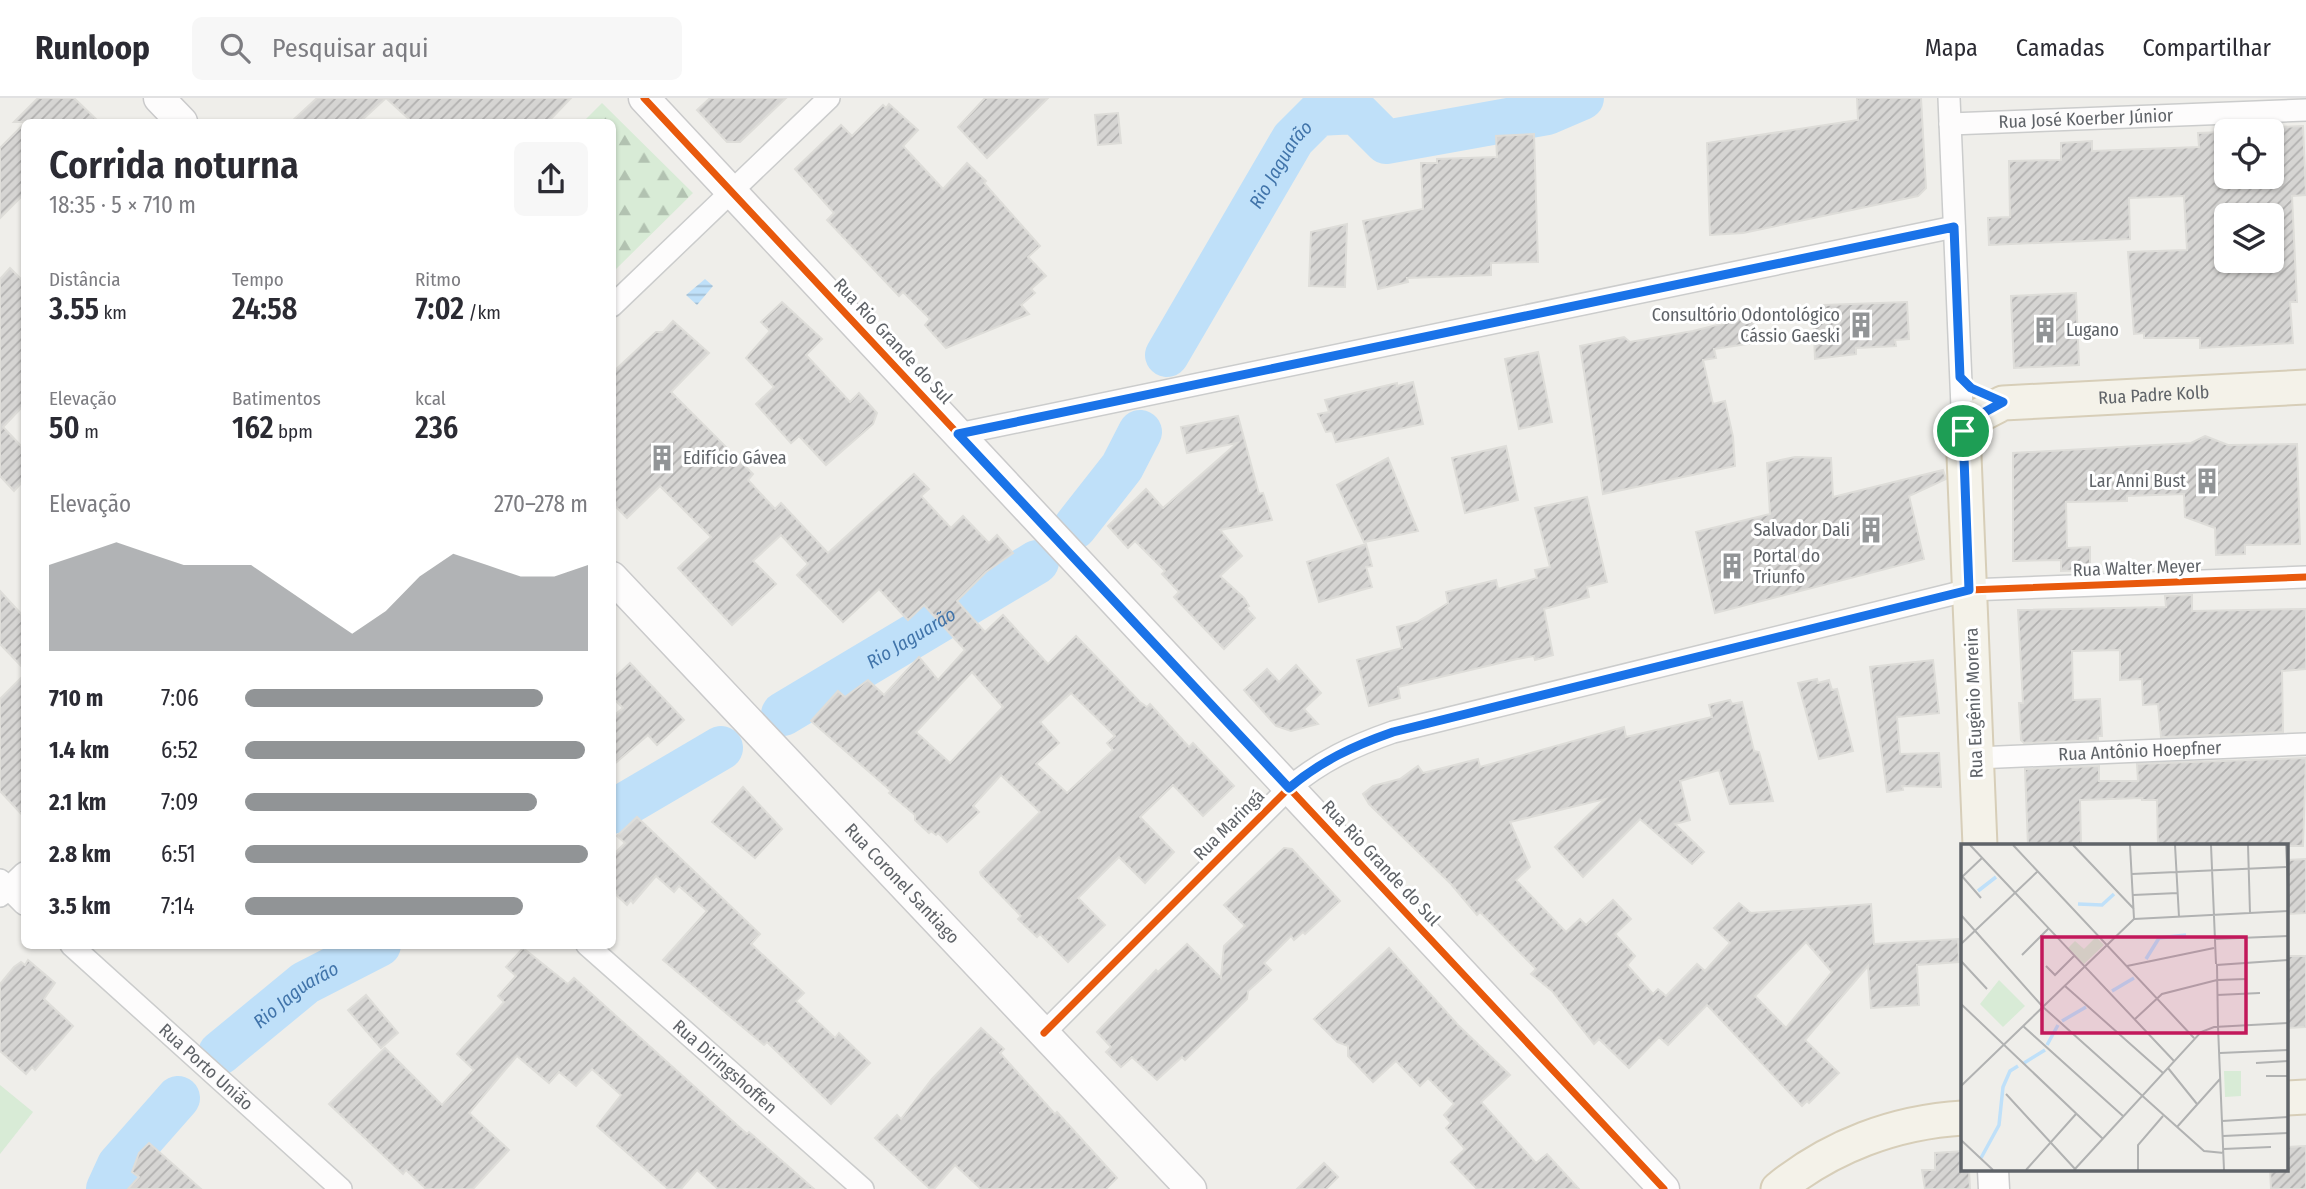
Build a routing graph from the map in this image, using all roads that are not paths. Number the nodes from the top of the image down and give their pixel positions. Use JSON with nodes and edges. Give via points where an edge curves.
{"nodes":[{"id":1,"x":159,"y":98,"type":"edge"},
{"id":2,"x":644,"y":98,"type":"edge"},
{"id":3,"x":829,"y":98,"type":"edge"},
{"id":4,"x":1949,"y":98,"type":"edge"},
{"id":5,"x":2306,"y":110,"type":"edge"},
{"id":6,"x":179,"y":119,"type":"edge"},
{"id":7,"x":1950,"y":124,"type":"junction"},
{"id":8,"x":732,"y":192,"type":"junction"},
{"id":9,"x":1954,"y":227,"type":"junction"},
{"id":10,"x":616,"y":302,"type":"edge"},
{"id":11,"x":1960,"y":377,"type":"junction"},
{"id":12,"x":2306,"y":387,"type":"edge"},
{"id":13,"x":2003,"y":402,"type":"junction"},
{"id":14,"x":1963,"y":431,"type":"junction"},
{"id":15,"x":958,"y":434,"type":"junction"},
{"id":16,"x":2306,"y":577,"type":"edge"},
{"id":17,"x":616,"y":581,"type":"edge"},
{"id":18,"x":1969,"y":590,"type":"junction"},
{"id":19,"x":2306,"y":744,"type":"edge"},
{"id":20,"x":1976,"y":758,"type":"junction"},
{"id":21,"x":1289,"y":788,"type":"junction"},
{"id":22,"x":1980,"y":844,"type":"edge"},
{"id":23,"x":21,"y":875,"type":"edge"},
{"id":24,"x":3,"y":888,"type":"edge"},
{"id":25,"x":21,"y":902,"type":"edge"},
{"id":26,"x":75,"y":949,"type":"edge"},
{"id":27,"x":592,"y":949,"type":"edge"},
{"id":28,"x":1044,"y":1033,"type":"junction"},
{"id":29,"x":2306,"y":1097,"type":"edge"},
{"id":30,"x":2288,"y":1098,"type":"edge"},
{"id":31,"x":1961,"y":1118,"type":"edge"},
{"id":32,"x":341,"y":1189,"type":"edge"},
{"id":33,"x":863,"y":1189,"type":"edge"},
{"id":34,"x":1191,"y":1189,"type":"edge"},
{"id":35,"x":1664,"y":1189,"type":"edge"},
{"id":36,"x":1778,"y":1189,"type":"edge"}],
"edges":[{"from":1,"to":6,"type":"main road"},
{"from":2,"to":8,"type":"main road","name":"Rua Rio Grande do Sul"},
{"from":3,"to":8,"type":"street"},
{"from":4,"to":7,"type":"street","name":"Rua Eugênio Moreira"},
{"from":5,"to":7,"type":"street","name":"Rua José Koerber Júnior"},
{"from":7,"to":9,"type":"street","name":"Rua Eugênio Moreira"},
{"from":8,"to":10,"type":"street"},
{"from":8,"to":15,"type":"main road","name":"Rua Rio Grande do Sul"},
{"from":9,"to":11,"type":"street","name":"Rua Eugênio Moreira"},
{"from":9,"to":15,"type":"street"},
{"from":11,"to":13,"type":"street","name":"Rua Padre Kolb","via":[[1971,388]]},
{"from":11,"to":14,"type":"street","name":"Rua Eugênio Moreira"},
{"from":12,"to":13,"type":"main road","name":"Rua Padre Kolb"},
{"from":13,"to":14,"type":"main road","name":"Rua Padre Kolb","via":[[1974,418]]},
{"from":14,"to":18,"type":"main road","name":"Rua Eugênio Moreira"},
{"from":15,"to":21,"type":"main road","name":"Rua Rio Grande do Sul"},
{"from":16,"to":18,"type":"street","name":"Rua Walter Meyer"},
{"from":17,"to":28,"type":"main road","name":"Rua Coronel Santiago"},
{"from":18,"to":20,"type":"main road","name":"Rua Eugênio Moreira"},
{"from":18,"to":21,"type":"street","name":"Rua Maringá","via":[[1393,732],[1318,764]]},
{"from":19,"to":20,"type":"street","name":"Rua Antônio Hoepfner"},
{"from":20,"to":22,"type":"main road","name":"Rua Eugênio Moreira"},
{"from":21,"to":28,"type":"street","name":"Rua Maringá"},
{"from":21,"to":35,"type":"main road","name":"Rua Rio Grande do Sul"},
{"from":23,"to":24,"type":"street"},
{"from":24,"to":25,"type":"street"},
{"from":26,"to":32,"type":"street","name":"Rua Porto União"},
{"from":27,"to":33,"type":"street","name":"Rua Diringshoffen"},
{"from":28,"to":34,"type":"main road","name":"Rua Coronel Santiago"},
{"from":29,"to":30,"type":"main road"},
{"from":31,"to":36,"type":"main road","via":[[1902,1126],[1865,1138],[1825,1157]]}]}
